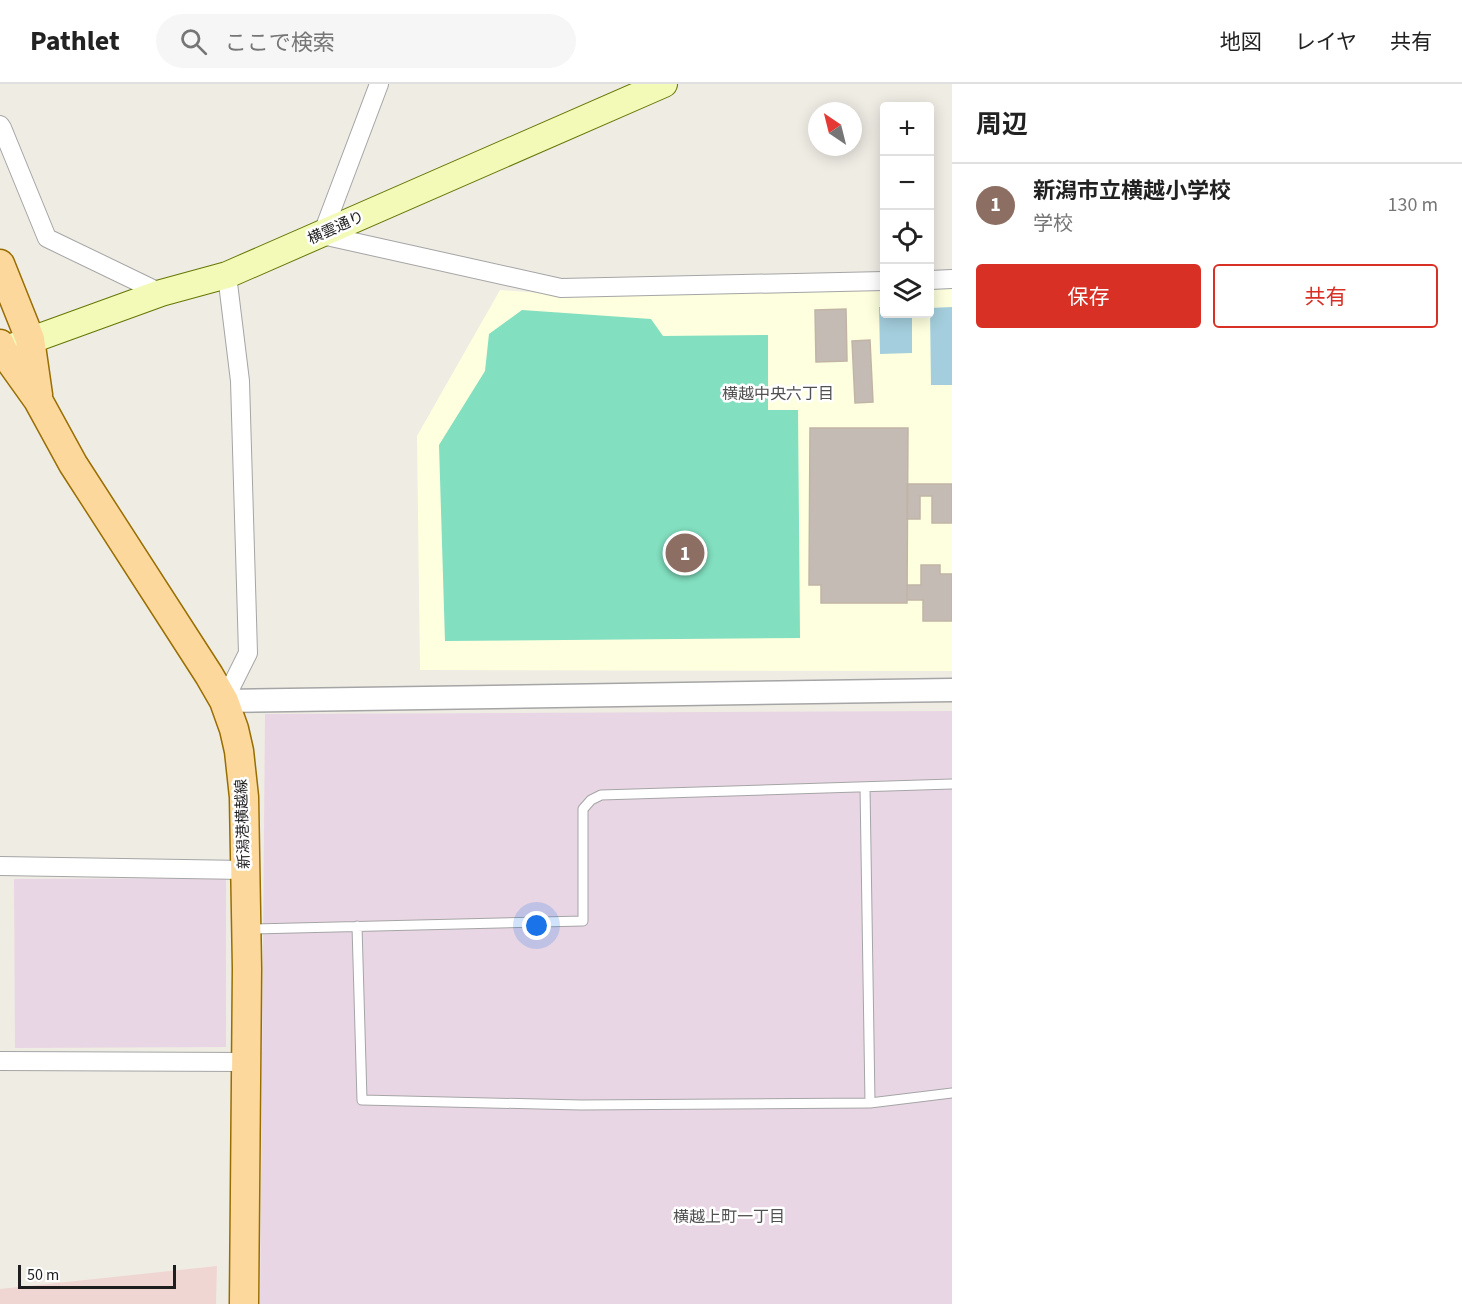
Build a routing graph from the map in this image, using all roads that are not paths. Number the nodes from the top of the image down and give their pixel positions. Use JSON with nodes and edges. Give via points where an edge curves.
{"nodes":[{"id":1,"x":379,"y":84,"type":"edge"},
{"id":2,"x":664,"y":84,"type":"edge"},
{"id":3,"x":0,"y":125,"type":"edge"},
{"id":4,"x":322,"y":235,"type":"junction"},
{"id":5,"x":0,"y":264,"type":"edge"},
{"id":6,"x":227,"y":275,"type":"junction"},
{"id":7,"x":952,"y":279,"type":"edge"},
{"id":8,"x":934,"y":280,"type":"edge"},
{"id":9,"x":880,"y":281,"type":"edge"},
{"id":10,"x":161,"y":293,"type":"junction"},
{"id":11,"x":30,"y":339,"type":"junction"},
{"id":12,"x":1,"y":349,"type":"edge"},
{"id":13,"x":38,"y":400,"type":"junction"},
{"id":14,"x":952,"y":690,"type":"edge"},
{"id":15,"x":224,"y":701,"type":"junction"},
{"id":16,"x":952,"y":784,"type":"edge"},
{"id":17,"x":865,"y":787,"type":"junction"},
{"id":18,"x":0,"y":866,"type":"edge"},
{"id":19,"x":245,"y":870,"type":"junction"},
{"id":20,"x":357,"y":926,"type":"junction"},
{"id":21,"x":247,"y":929,"type":"junction"},
{"id":22,"x":0,"y":1061,"type":"edge"},
{"id":23,"x":246,"y":1062,"type":"junction"},
{"id":24,"x":952,"y":1093,"type":"edge"},
{"id":25,"x":870,"y":1103,"type":"junction"},
{"id":26,"x":244,"y":1304,"type":"edge"}],
"edges":[{"from":1,"to":4,"type":"street"},
{"from":2,"to":4,"type":"main road","name":"横雲通り"},
{"from":3,"to":10,"type":"street","via":[[47,238]]},
{"from":4,"to":6,"type":"main road","name":"横雲通り"},
{"from":4,"to":9,"type":"street","via":[[561,288]]},
{"from":5,"to":11,"type":"main road","name":"新潟港横越線"},
{"from":6,"to":10,"type":"main road","name":"横雲通り"},
{"from":6,"to":15,"type":"street","via":[[240,381],[248,652]]},
{"from":7,"to":8,"type":"street"},
{"from":10,"to":11,"type":"main road","name":"横雲通り"},
{"from":11,"to":12,"type":"main road","name":"横雲通り"},
{"from":11,"to":13,"type":"main road","name":"新潟港横越線"},
{"from":12,"to":13,"type":"main road","name":"新潟港横越線"},
{"from":13,"to":15,"type":"main road","name":"新潟港横越線","via":[[73,464]]},
{"from":14,"to":15,"type":"street"},
{"from":15,"to":19,"type":"main road","name":"新潟港横越線","via":[[239,751]]},
{"from":16,"to":17,"type":"lane"},
{"from":17,"to":20,"type":"lane","via":[[601,795],[583,809],[583,921]]},
{"from":17,"to":25,"type":"lane"},
{"from":18,"to":19,"type":"street"},
{"from":19,"to":21,"type":"main road","name":"新潟港横越線"},
{"from":20,"to":21,"type":"lane"},
{"from":20,"to":25,"type":"lane","via":[[362,1100],[581,1105]]},
{"from":21,"to":23,"type":"main road","name":"新潟港横越線"},
{"from":22,"to":23,"type":"street"},
{"from":23,"to":26,"type":"main road","name":"新潟港横越線"},
{"from":24,"to":25,"type":"lane"}]}
